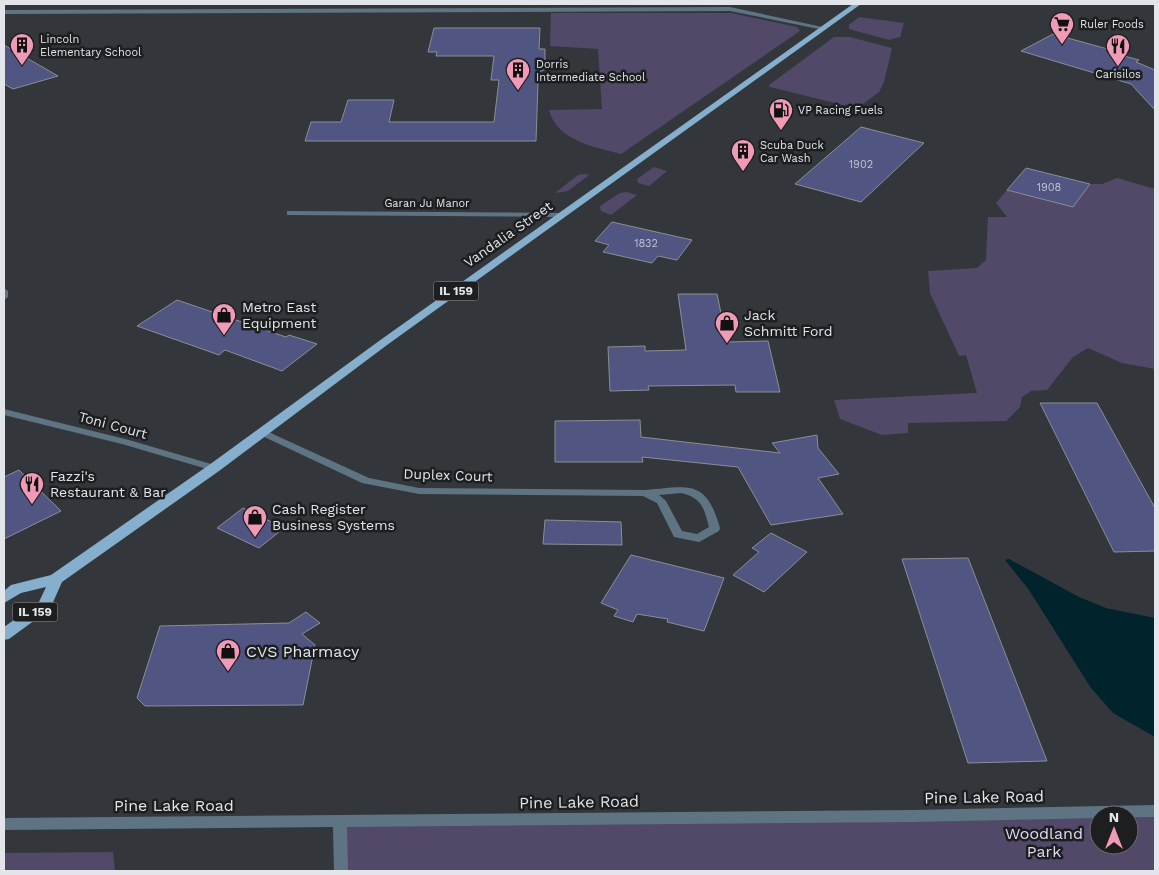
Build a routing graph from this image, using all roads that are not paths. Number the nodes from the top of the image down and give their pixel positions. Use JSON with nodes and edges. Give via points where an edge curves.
{"nodes":[{"id":1,"x":857,"y":4,"type":"edge"},
{"id":2,"x":4,"y":12,"type":"edge"},
{"id":3,"x":824,"y":28,"type":"junction"},
{"id":4,"x":290,"y":213,"type":"dead end"},
{"id":5,"x":563,"y":215,"type":"junction"},
{"id":6,"x":4,"y":291,"type":"edge"},
{"id":7,"x":4,"y":297,"type":"edge"},
{"id":8,"x":4,"y":412,"type":"edge"},
{"id":9,"x":262,"y":432,"type":"junction"},
{"id":10,"x":214,"y":468,"type":"junction"},
{"id":11,"x":644,"y":493,"type":"junction"},
{"id":12,"x":56,"y":580,"type":"junction"},
{"id":13,"x":4,"y":598,"type":"edge"},
{"id":14,"x":4,"y":636,"type":"edge"},
{"id":15,"x":1155,"y":811,"type":"edge"},
{"id":16,"x":340,"y":821,"type":"junction"},
{"id":17,"x":4,"y":824,"type":"edge"},
{"id":18,"x":341,"y":871,"type":"edge"}],
"edges":[{"from":1,"to":3,"type":"main road","name":"Vandalia Street","number":"IL 159"},
{"from":2,"to":3,"type":"street","via":[[730,10]]},
{"from":3,"to":5,"type":"main road","name":"Vandalia Street","number":"IL 159"},
{"from":4,"to":5,"type":"street","name":"Garan Ju Manor"},
{"from":5,"to":9,"type":"main road","name":"Vandalia Street","number":"IL 159"},
{"from":6,"to":7,"type":"street"},
{"from":8,"to":10,"type":"street","name":"Toni Court"},
{"from":9,"to":10,"type":"main road","name":"Vandalia Street","number":"IL 159"},
{"from":9,"to":11,"type":"street","name":"Duplex Court","via":[[366,481],[391,487],[418,491]]},
{"from":10,"to":12,"type":"main road","name":"Vandalia Street","number":"IL 159"},
{"from":11,"to":11,"type":"street","name":"Duplex Court","via":[[661,501],[678,534],[698,538],[715,528],[706,501],[695,492]]},
{"from":12,"to":13,"type":"main road","name":"Vandalia Street","number":"IL 159","via":[[16,589]]},
{"from":12,"to":14,"type":"main road","number":"IL 159","via":[[45,604]]},
{"from":15,"to":16,"type":"street","name":"Pine Lake Road"},
{"from":16,"to":17,"type":"street","name":"Pine Lake Road"},
{"from":16,"to":18,"type":"street"}]}
